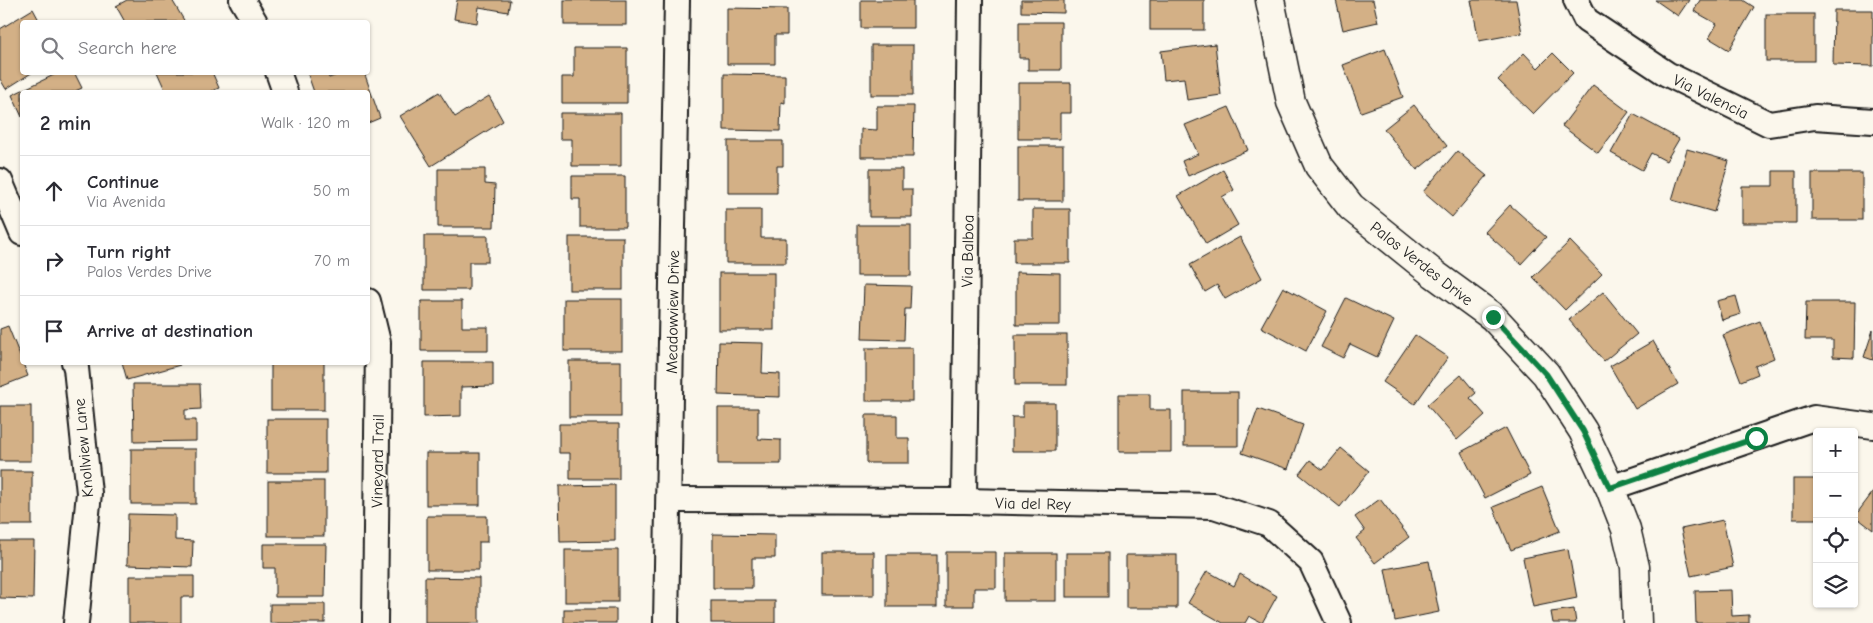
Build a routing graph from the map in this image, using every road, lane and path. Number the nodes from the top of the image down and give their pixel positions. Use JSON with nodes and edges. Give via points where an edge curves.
{"nodes":[{"id":1,"x":242,"y":0,"type":"edge"},
{"id":2,"x":677,"y":0,"type":"edge"},
{"id":3,"x":970,"y":0,"type":"edge"},
{"id":4,"x":1270,"y":0,"type":"edge"},
{"id":5,"x":1576,"y":0,"type":"edge"},
{"id":6,"x":255,"y":20,"type":"edge"},
{"id":7,"x":279,"y":75,"type":"edge"},
{"id":8,"x":285,"y":90,"type":"edge"},
{"id":9,"x":1873,"y":121,"type":"edge"},
{"id":10,"x":0,"y":181,"type":"edge"},
{"id":11,"x":20,"y":228,"type":"edge"},
{"id":12,"x":370,"y":309,"type":"edge"},
{"id":13,"x":75,"y":365,"type":"edge"},
{"id":14,"x":1873,"y":426,"type":"edge"},
{"id":15,"x":1610,"y":488,"type":"junction"},
{"id":16,"x":669,"y":500,"type":"junction"},
{"id":17,"x":964,"y":502,"type":"junction"},
{"id":18,"x":76,"y":623,"type":"edge"},
{"id":19,"x":375,"y":623,"type":"edge"},
{"id":20,"x":666,"y":623,"type":"edge"},
{"id":21,"x":1339,"y":623,"type":"edge"},
{"id":22,"x":1638,"y":623,"type":"edge"}],
"edges":[{"from":1,"to":6,"type":"street"},
{"from":2,"to":16,"type":"street","name":"Meadowview Drive"},
{"from":3,"to":17,"type":"street","name":"Via Balboa"},
{"from":4,"to":15,"type":"street","name":"Palos Verdes Drive","via":[[1291,102],[1319,166],[1351,208],[1493,317],[1546,374],[1583,431]]},
{"from":5,"to":9,"type":"street","name":"Via Valencia","via":[[1586,20],[1667,74],[1769,124],[1815,117]]},
{"from":7,"to":8,"type":"street"},
{"from":10,"to":11,"type":"street"},
{"from":12,"to":19,"type":"street","name":"Vineyard Trail","via":[[378,342]]},
{"from":13,"to":18,"type":"street","name":"Knollview Lane","via":[[89,493]]},
{"from":14,"to":15,"type":"street","via":[[1814,418]]},
{"from":15,"to":22,"type":"street","name":"Palos Verdes Drive","via":[[1626,529],[1635,567]]},
{"from":16,"to":17,"type":"street","name":"Via del Rey"},
{"from":16,"to":20,"type":"street","name":"Meadowview Drive"},
{"from":17,"to":21,"type":"street","name":"Via del Rey","via":[[1214,506],[1269,524],[1311,562]]}]}
